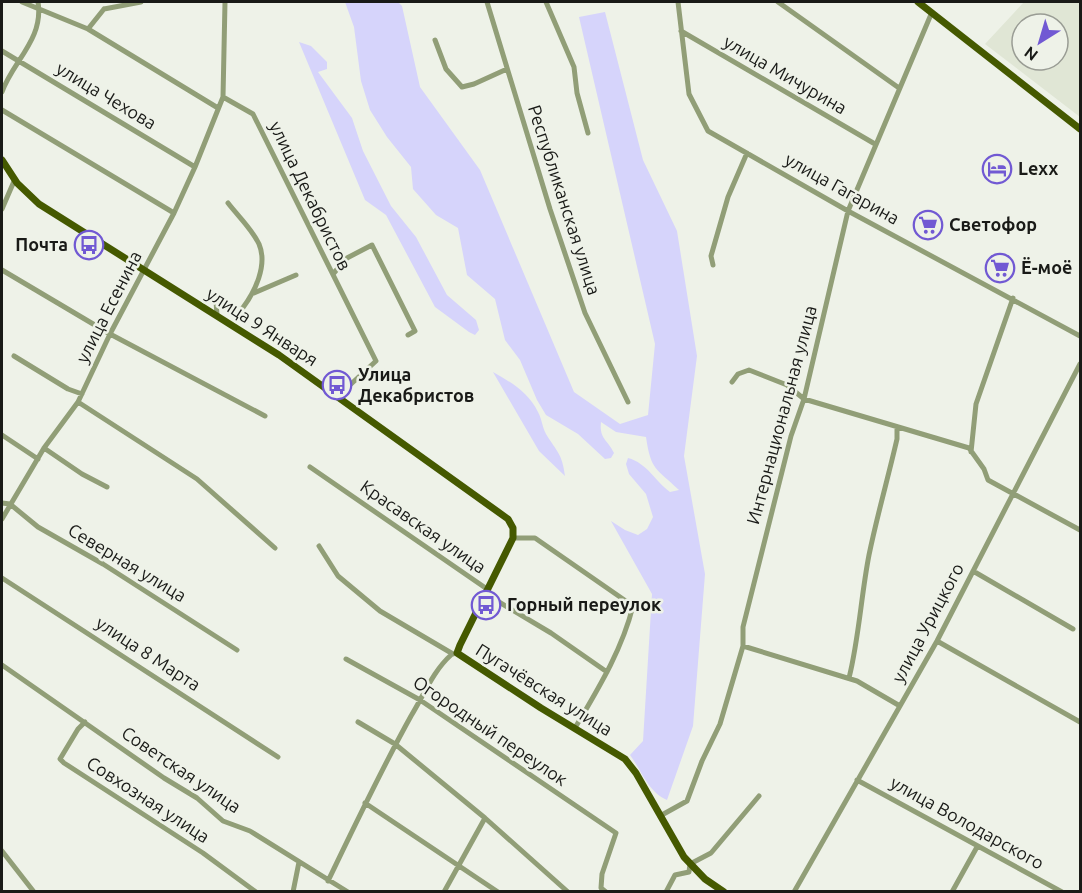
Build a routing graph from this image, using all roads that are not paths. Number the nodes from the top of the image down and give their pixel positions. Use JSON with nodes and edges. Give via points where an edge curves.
{"nodes":[{"id":1,"x":22,"y":2,"type":"edge"},
{"id":2,"x":38,"y":2,"type":"edge"},
{"id":3,"x":104,"y":2,"type":"edge"},
{"id":4,"x":141,"y":2,"type":"edge"},
{"id":5,"x":225,"y":2,"type":"edge"},
{"id":6,"x":487,"y":2,"type":"edge"},
{"id":7,"x":546,"y":2,"type":"edge"},
{"id":8,"x":678,"y":2,"type":"edge"},
{"id":9,"x":778,"y":2,"type":"edge"},
{"id":10,"x":918,"y":2,"type":"edge"},
{"id":11,"x":39,"y":9,"type":"junction"},
{"id":12,"x":104,"y":9,"type":"junction"},
{"id":13,"x":932,"y":12,"type":"junction"},
{"id":14,"x":88,"y":29,"type":"junction"},
{"id":15,"x":681,"y":31,"type":"junction"},
{"id":16,"x":435,"y":40,"type":"dead end"},
{"id":17,"x":2,"y":51,"type":"edge"},
{"id":18,"x":20,"y":61,"type":"junction"},
{"id":19,"x":507,"y":69,"type":"junction"},
{"id":20,"x":899,"y":88,"type":"junction"},
{"id":21,"x":2,"y":92,"type":"edge"},
{"id":22,"x":223,"y":96,"type":"junction"},
{"id":23,"x":218,"y":108,"type":"junction"},
{"id":24,"x":2,"y":110,"type":"edge"},
{"id":25,"x":1080,"y":129,"type":"edge"},
{"id":26,"x":588,"y":133,"type":"dead end"},
{"id":27,"x":875,"y":144,"type":"junction"},
{"id":28,"x":747,"y":153,"type":"junction"},
{"id":29,"x":2,"y":160,"type":"edge"},
{"id":30,"x":195,"y":166,"type":"junction"},
{"id":31,"x":15,"y":179,"type":"junction"},
{"id":32,"x":228,"y":203,"type":"dead end"},
{"id":33,"x":2,"y":209,"type":"edge"},
{"id":34,"x":848,"y":211,"type":"junction"},
{"id":35,"x":174,"y":213,"type":"junction"},
{"id":36,"x":713,"y":265,"type":"dead end"},
{"id":37,"x":2,"y":270,"type":"edge"},
{"id":38,"x":145,"y":270,"type":"junction"},
{"id":39,"x":333,"y":274,"type":"junction"},
{"id":40,"x":296,"y":275,"type":"dead end"},
{"id":41,"x":254,"y":293,"type":"junction"},
{"id":42,"x":1013,"y":298,"type":"junction"},
{"id":43,"x":217,"y":316,"type":"junction"},
{"id":44,"x":110,"y":333,"type":"junction"},
{"id":45,"x":408,"y":335,"type":"dead end"},
{"id":46,"x":1080,"y":336,"type":"edge"},
{"id":47,"x":14,"y":356,"type":"dead end"},
{"id":48,"x":1080,"y":364,"type":"edge"},
{"id":49,"x":732,"y":382,"type":"dead end"},
{"id":50,"x":82,"y":394,"type":"junction"},
{"id":51,"x":338,"y":396,"type":"junction"},
{"id":52,"x":804,"y":399,"type":"junction"},
{"id":53,"x":78,"y":402,"type":"junction"},
{"id":54,"x":628,"y":402,"type":"dead end"},
{"id":55,"x":265,"y":416,"type":"dead end"},
{"id":56,"x":897,"y":427,"type":"junction"},
{"id":57,"x":2,"y":435,"type":"edge"},
{"id":58,"x":44,"y":448,"type":"junction"},
{"id":59,"x":971,"y":452,"type":"junction"},
{"id":60,"x":38,"y":459,"type":"junction"},
{"id":61,"x":310,"y":467,"type":"dead end"},
{"id":62,"x":107,"y":487,"type":"dead end"},
{"id":63,"x":1014,"y":493,"type":"junction"},
{"id":64,"x":2,"y":503,"type":"edge"},
{"id":65,"x":10,"y":504,"type":"junction"},
{"id":66,"x":2,"y":519,"type":"edge"},
{"id":67,"x":1080,"y":530,"type":"edge"},
{"id":68,"x":513,"y":538,"type":"junction"},
{"id":69,"x":319,"y":546,"type":"dead end"},
{"id":70,"x":275,"y":548,"type":"dead end"},
{"id":71,"x":973,"y":571,"type":"junction"},
{"id":72,"x":2,"y":578,"type":"edge"},
{"id":73,"x":487,"y":589,"type":"junction"},
{"id":74,"x":1073,"y":629,"type":"dead end"},
{"id":75,"x":937,"y":641,"type":"junction"},
{"id":76,"x":743,"y":646,"type":"junction"},
{"id":77,"x":237,"y":650,"type":"dead end"},
{"id":78,"x":454,"y":654,"type":"junction"},
{"id":79,"x":346,"y":659,"type":"dead end"},
{"id":80,"x":2,"y":665,"type":"edge"},
{"id":81,"x":607,"y":672,"type":"junction"},
{"id":82,"x":849,"y":678,"type":"junction"},
{"id":83,"x":420,"y":700,"type":"junction"},
{"id":84,"x":900,"y":706,"type":"junction"},
{"id":85,"x":85,"y":722,"type":"junction"},
{"id":86,"x":358,"y":722,"type":"dead end"},
{"id":87,"x":1080,"y":722,"type":"edge"},
{"id":88,"x":575,"y":728,"type":"junction"},
{"id":89,"x":395,"y":744,"type":"junction"},
{"id":90,"x":278,"y":757,"type":"dead end"},
{"id":91,"x":857,"y":780,"type":"junction"},
{"id":92,"x":759,"y":796,"type":"dead end"},
{"id":93,"x":365,"y":803,"type":"junction"},
{"id":94,"x":660,"y":816,"type":"junction"},
{"id":95,"x":485,"y":818,"type":"junction"},
{"id":96,"x":977,"y":847,"type":"junction"},
{"id":97,"x":2,"y":851,"type":"edge"},
{"id":98,"x":299,"y":862,"type":"junction"},
{"id":99,"x":690,"y":864,"type":"junction"},
{"id":100,"x":460,"y":865,"type":"junction"},
{"id":101,"x":328,"y":881,"type":"junction"},
{"id":102,"x":34,"y":891,"type":"edge"},
{"id":103,"x":256,"y":891,"type":"edge"},
{"id":104,"x":293,"y":891,"type":"edge"},
{"id":105,"x":348,"y":891,"type":"edge"},
{"id":106,"x":444,"y":891,"type":"edge"},
{"id":107,"x":498,"y":891,"type":"edge"},
{"id":108,"x":568,"y":891,"type":"edge"},
{"id":109,"x":606,"y":891,"type":"edge"},
{"id":110,"x":666,"y":891,"type":"edge"},
{"id":111,"x":724,"y":891,"type":"edge"},
{"id":112,"x":794,"y":891,"type":"edge"},
{"id":113,"x":952,"y":891,"type":"edge"},
{"id":114,"x":1062,"y":891,"type":"edge"}],
"edges":[{"from":1,"to":11,"type":"street"},
{"from":2,"to":11,"type":"street"},
{"from":3,"to":12,"type":"street"},
{"from":4,"to":12,"type":"street"},
{"from":5,"to":22,"type":"street"},
{"from":6,"to":19,"type":"street","name":"Республиканская улица"},
{"from":7,"to":26,"type":"street","via":[[574,66]]},
{"from":8,"to":15,"type":"street","name":"улица Гагарина"},
{"from":9,"to":20,"type":"street"},
{"from":10,"to":13,"type":"main road"},
{"from":11,"to":14,"type":"street"},
{"from":11,"to":18,"type":"street","via":[[39,23]]},
{"from":12,"to":14,"type":"street"},
{"from":13,"to":20,"type":"street","name":"Интернациональная улица"},
{"from":13,"to":25,"type":"main road"},
{"from":14,"to":23,"type":"street"},
{"from":15,"to":27,"type":"street","name":"улица Мичурина"},
{"from":15,"to":28,"type":"street","name":"улица Гагарина","via":[[688,94],[708,131]]},
{"from":16,"to":19,"type":"street","via":[[446,69],[462,87]]},
{"from":17,"to":18,"type":"street","name":"улица Чехова"},
{"from":18,"to":21,"type":"street"},
{"from":18,"to":30,"type":"street","name":"улица Чехова"},
{"from":19,"to":54,"type":"street","name":"Республиканская улица","via":[[585,313]]},
{"from":20,"to":27,"type":"street","name":"Интернациональная улица"},
{"from":22,"to":23,"type":"street","name":"улица Есенина"},
{"from":22,"to":39,"type":"street","name":"улица Декабристов","via":[[253,114]]},
{"from":23,"to":30,"type":"street","name":"улица Есенина"},
{"from":24,"to":35,"type":"street"},
{"from":27,"to":34,"type":"street","name":"Интернациональная улица"},
{"from":28,"to":34,"type":"street","name":"улица Гагарина"},
{"from":28,"to":36,"type":"street","via":[[711,256]]},
{"from":29,"to":31,"type":"main road","name":"улица 9 Января"},
{"from":30,"to":35,"type":"street","name":"улица Есенина"},
{"from":31,"to":33,"type":"street"},
{"from":31,"to":38,"type":"main road","name":"улица 9 Января","via":[[39,204]]},
{"from":32,"to":41,"type":"street","via":[[258,242],[262,254]]},
{"from":34,"to":42,"type":"street","name":"улица Гагарина"},
{"from":34,"to":52,"type":"street","name":"Интернациональная улица"},
{"from":35,"to":38,"type":"street","name":"улица Есенина"},
{"from":37,"to":44,"type":"street"},
{"from":38,"to":43,"type":"main road","name":"улица 9 Января"},
{"from":38,"to":44,"type":"street","name":"улица Есенина"},
{"from":39,"to":45,"type":"street","via":[[347,258],[372,245],[415,331]]},
{"from":39,"to":51,"type":"street","name":"улица Декабристов","via":[[376,361]]},
{"from":40,"to":41,"type":"street"},
{"from":41,"to":43,"type":"street","via":[[242,309],[221,298],[216,302]]},
{"from":42,"to":46,"type":"street","name":"улица Гагарина"},
{"from":42,"to":59,"type":"street","via":[[976,404]]},
{"from":43,"to":51,"type":"main road","name":"улица 9 Января"},
{"from":44,"to":50,"type":"street","name":"улица Есенина"},
{"from":44,"to":55,"type":"street"},
{"from":47,"to":50,"type":"street"},
{"from":48,"to":63,"type":"street","name":"улица Урицкого"},
{"from":49,"to":52,"type":"street","via":[[738,374],[749,370],[787,385]]},
{"from":50,"to":53,"type":"street","name":"улица Есенина"},
{"from":51,"to":68,"type":"main road","name":"улица 9 Января","via":[[508,519]]},
{"from":52,"to":56,"type":"street"},
{"from":52,"to":76,"type":"street","name":"Интернациональная улица","via":[[742,627]]},
{"from":53,"to":58,"type":"street","name":"улица Есенина"},
{"from":53,"to":70,"type":"street","via":[[197,479]]},
{"from":56,"to":59,"type":"street","via":[[969,448]]},
{"from":56,"to":82,"type":"street","via":[[869,554]]},
{"from":57,"to":60,"type":"street"},
{"from":58,"to":60,"type":"street","name":"улица Есенина"},
{"from":58,"to":62,"type":"street"},
{"from":59,"to":63,"type":"street","via":[[988,480]]},
{"from":60,"to":65,"type":"street","name":"улица Есенина"},
{"from":61,"to":73,"type":"street","name":"Красавская улица"},
{"from":63,"to":67,"type":"street"},
{"from":63,"to":71,"type":"street","name":"улица Урицкого"},
{"from":64,"to":65,"type":"street"},
{"from":65,"to":66,"type":"street","name":"улица Есенина"},
{"from":65,"to":77,"type":"street","name":"Северная улица","via":[[38,527]]},
{"from":68,"to":73,"type":"main road"},
{"from":68,"to":81,"type":"street","via":[[535,538],[633,606]]},
{"from":69,"to":78,"type":"street","name":"Пугачёвская улица","via":[[338,576],[380,611]]},
{"from":71,"to":74,"type":"street"},
{"from":71,"to":75,"type":"street","name":"улица Урицкого"},
{"from":72,"to":90,"type":"street","name":"улица 8 Марта"},
{"from":73,"to":78,"type":"main road"},
{"from":73,"to":81,"type":"street","name":"Красавская улица","via":[[494,598]]},
{"from":75,"to":84,"type":"street","name":"улица Урицкого"},
{"from":75,"to":87,"type":"street"},
{"from":76,"to":82,"type":"street"},
{"from":76,"to":94,"type":"street","name":"Интернациональная улица","via":[[720,724],[687,801]]},
{"from":78,"to":83,"type":"street","via":[[440,666]]},
{"from":78,"to":88,"type":"main road","name":"Пугачёвская улица"},
{"from":79,"to":83,"type":"street","name":"Огородный переулок"},
{"from":80,"to":85,"type":"street","name":"Советская улица"},
{"from":81,"to":88,"type":"street"},
{"from":82,"to":84,"type":"street"},
{"from":83,"to":89,"type":"street"},
{"from":83,"to":109,"type":"street","name":"Огородный переулок","via":[[616,833],[602,874],[601,888]]},
{"from":84,"to":91,"type":"street","name":"улица Урицкого"},
{"from":85,"to":98,"type":"street","name":"Советская улица","via":[[224,820],[250,831]]},
{"from":85,"to":103,"type":"street","name":"Совхозная улица","via":[[60,759],[64,763]]},
{"from":86,"to":89,"type":"street"},
{"from":88,"to":94,"type":"main road","name":"Пугачёвская улица","via":[[625,759]]},
{"from":89,"to":93,"type":"street"},
{"from":89,"to":95,"type":"street"},
{"from":91,"to":96,"type":"street","name":"улица Володарского"},
{"from":91,"to":112,"type":"street","name":"улица Урицкого"},
{"from":92,"to":99,"type":"street","via":[[711,853]]},
{"from":93,"to":100,"type":"street"},
{"from":93,"to":101,"type":"street"},
{"from":94,"to":99,"type":"main road","name":"Пугачёвская улица"},
{"from":95,"to":100,"type":"street"},
{"from":95,"to":108,"type":"street"},
{"from":96,"to":113,"type":"street"},
{"from":96,"to":114,"type":"street","name":"улица Володарского"},
{"from":97,"to":102,"type":"street"},
{"from":98,"to":101,"type":"street","name":"Советская улица"},
{"from":98,"to":104,"type":"street"},
{"from":99,"to":110,"type":"street","via":[[689,872],[675,875]]},
{"from":99,"to":111,"type":"main road","name":"Пугачёвская улица"},
{"from":100,"to":106,"type":"street"},
{"from":100,"to":107,"type":"street"},
{"from":101,"to":105,"type":"street","name":"Советская улица"}]}
